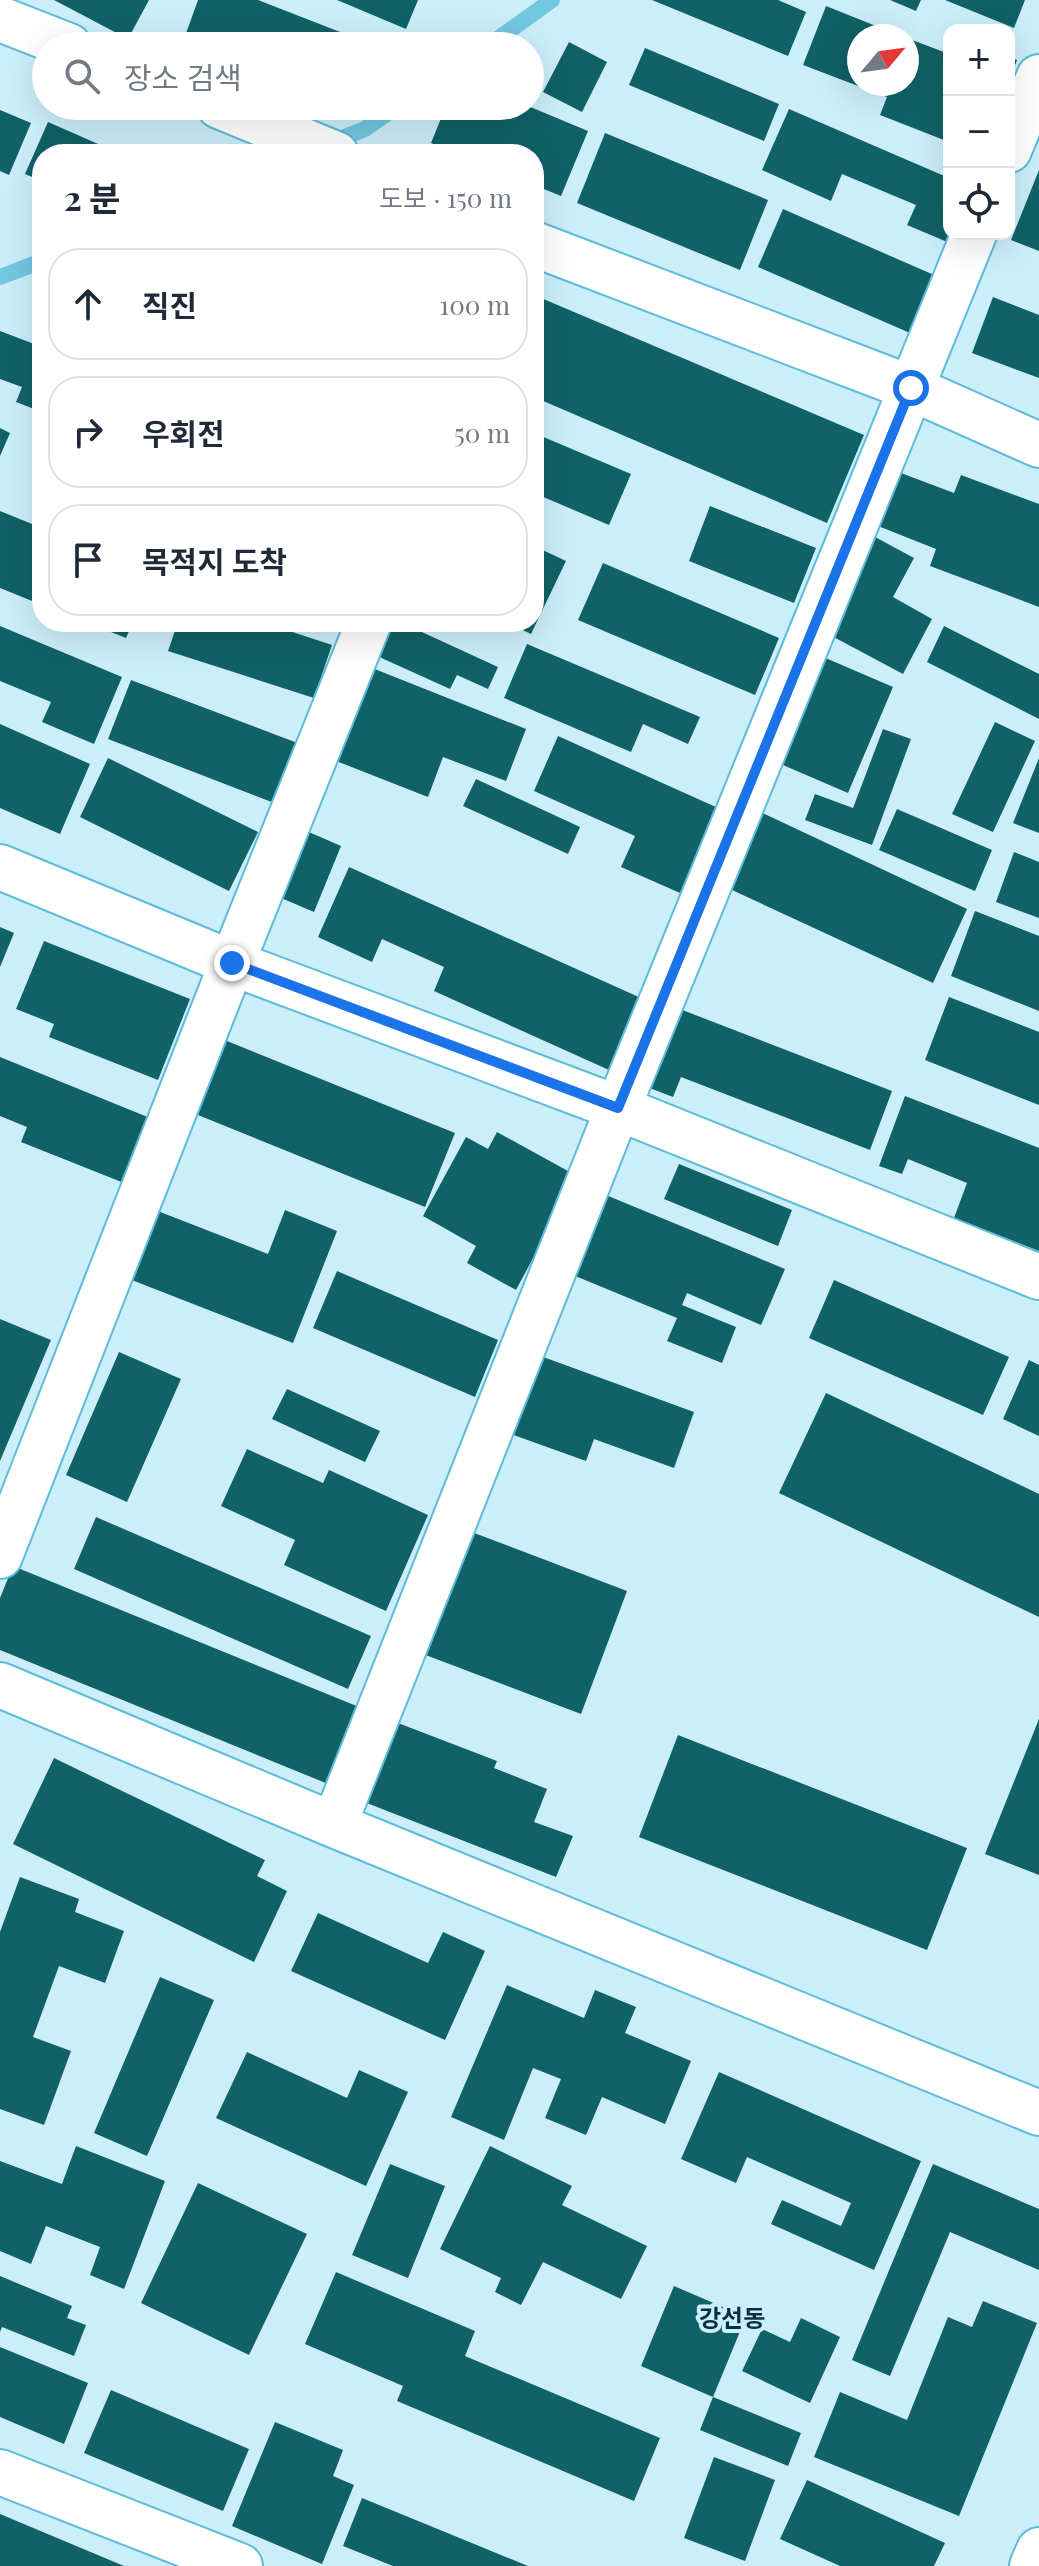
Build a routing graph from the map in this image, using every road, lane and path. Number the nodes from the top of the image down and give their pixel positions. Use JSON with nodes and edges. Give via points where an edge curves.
{"nodes":[{"id":1,"x":0,"y":19,"type":"edge"},
{"id":2,"x":33,"y":32,"type":"edge"},
{"id":3,"x":1039,"y":77,"type":"edge"},
{"id":4,"x":255,"y":120,"type":"edge"},
{"id":5,"x":1015,"y":135,"type":"edge"},
{"id":6,"x":314,"y":144,"type":"edge"},
{"id":7,"x":972,"y":240,"type":"edge"},
{"id":8,"x":544,"y":248,"type":"edge"},
{"id":9,"x":911,"y":388,"type":"junction"},
{"id":10,"x":1039,"y":445,"type":"edge"},
{"id":11,"x":365,"y":632,"type":"edge"},
{"id":12,"x":0,"y":867,"type":"edge"},
{"id":13,"x":232,"y":963,"type":"junction"},
{"id":14,"x":618,"y":1108,"type":"junction"},
{"id":15,"x":1039,"y":1277,"type":"edge"},
{"id":16,"x":0,"y":1556,"type":"edge"},
{"id":17,"x":0,"y":1685,"type":"edge"},
{"id":18,"x":334,"y":1825,"type":"junction"},
{"id":19,"x":1039,"y":2113,"type":"edge"},
{"id":20,"x":0,"y":2472,"type":"edge"},
{"id":21,"x":1039,"y":2550,"type":"edge"},
{"id":22,"x":240,"y":2566,"type":"edge"},
{"id":23,"x":1032,"y":2566,"type":"edge"}],
"edges":[{"from":1,"to":2,"type":"street"},
{"from":3,"to":5,"type":"street"},
{"from":4,"to":6,"type":"street"},
{"from":7,"to":9,"type":"street"},
{"from":8,"to":9,"type":"street"},
{"from":9,"to":10,"type":"street"},
{"from":9,"to":14,"type":"street"},
{"from":11,"to":13,"type":"street"},
{"from":12,"to":13,"type":"street"},
{"from":13,"to":14,"type":"street"},
{"from":13,"to":16,"type":"street"},
{"from":14,"to":15,"type":"street"},
{"from":14,"to":18,"type":"street"},
{"from":17,"to":18,"type":"street"},
{"from":18,"to":19,"type":"street"},
{"from":20,"to":22,"type":"street"},
{"from":21,"to":23,"type":"street"}]}
